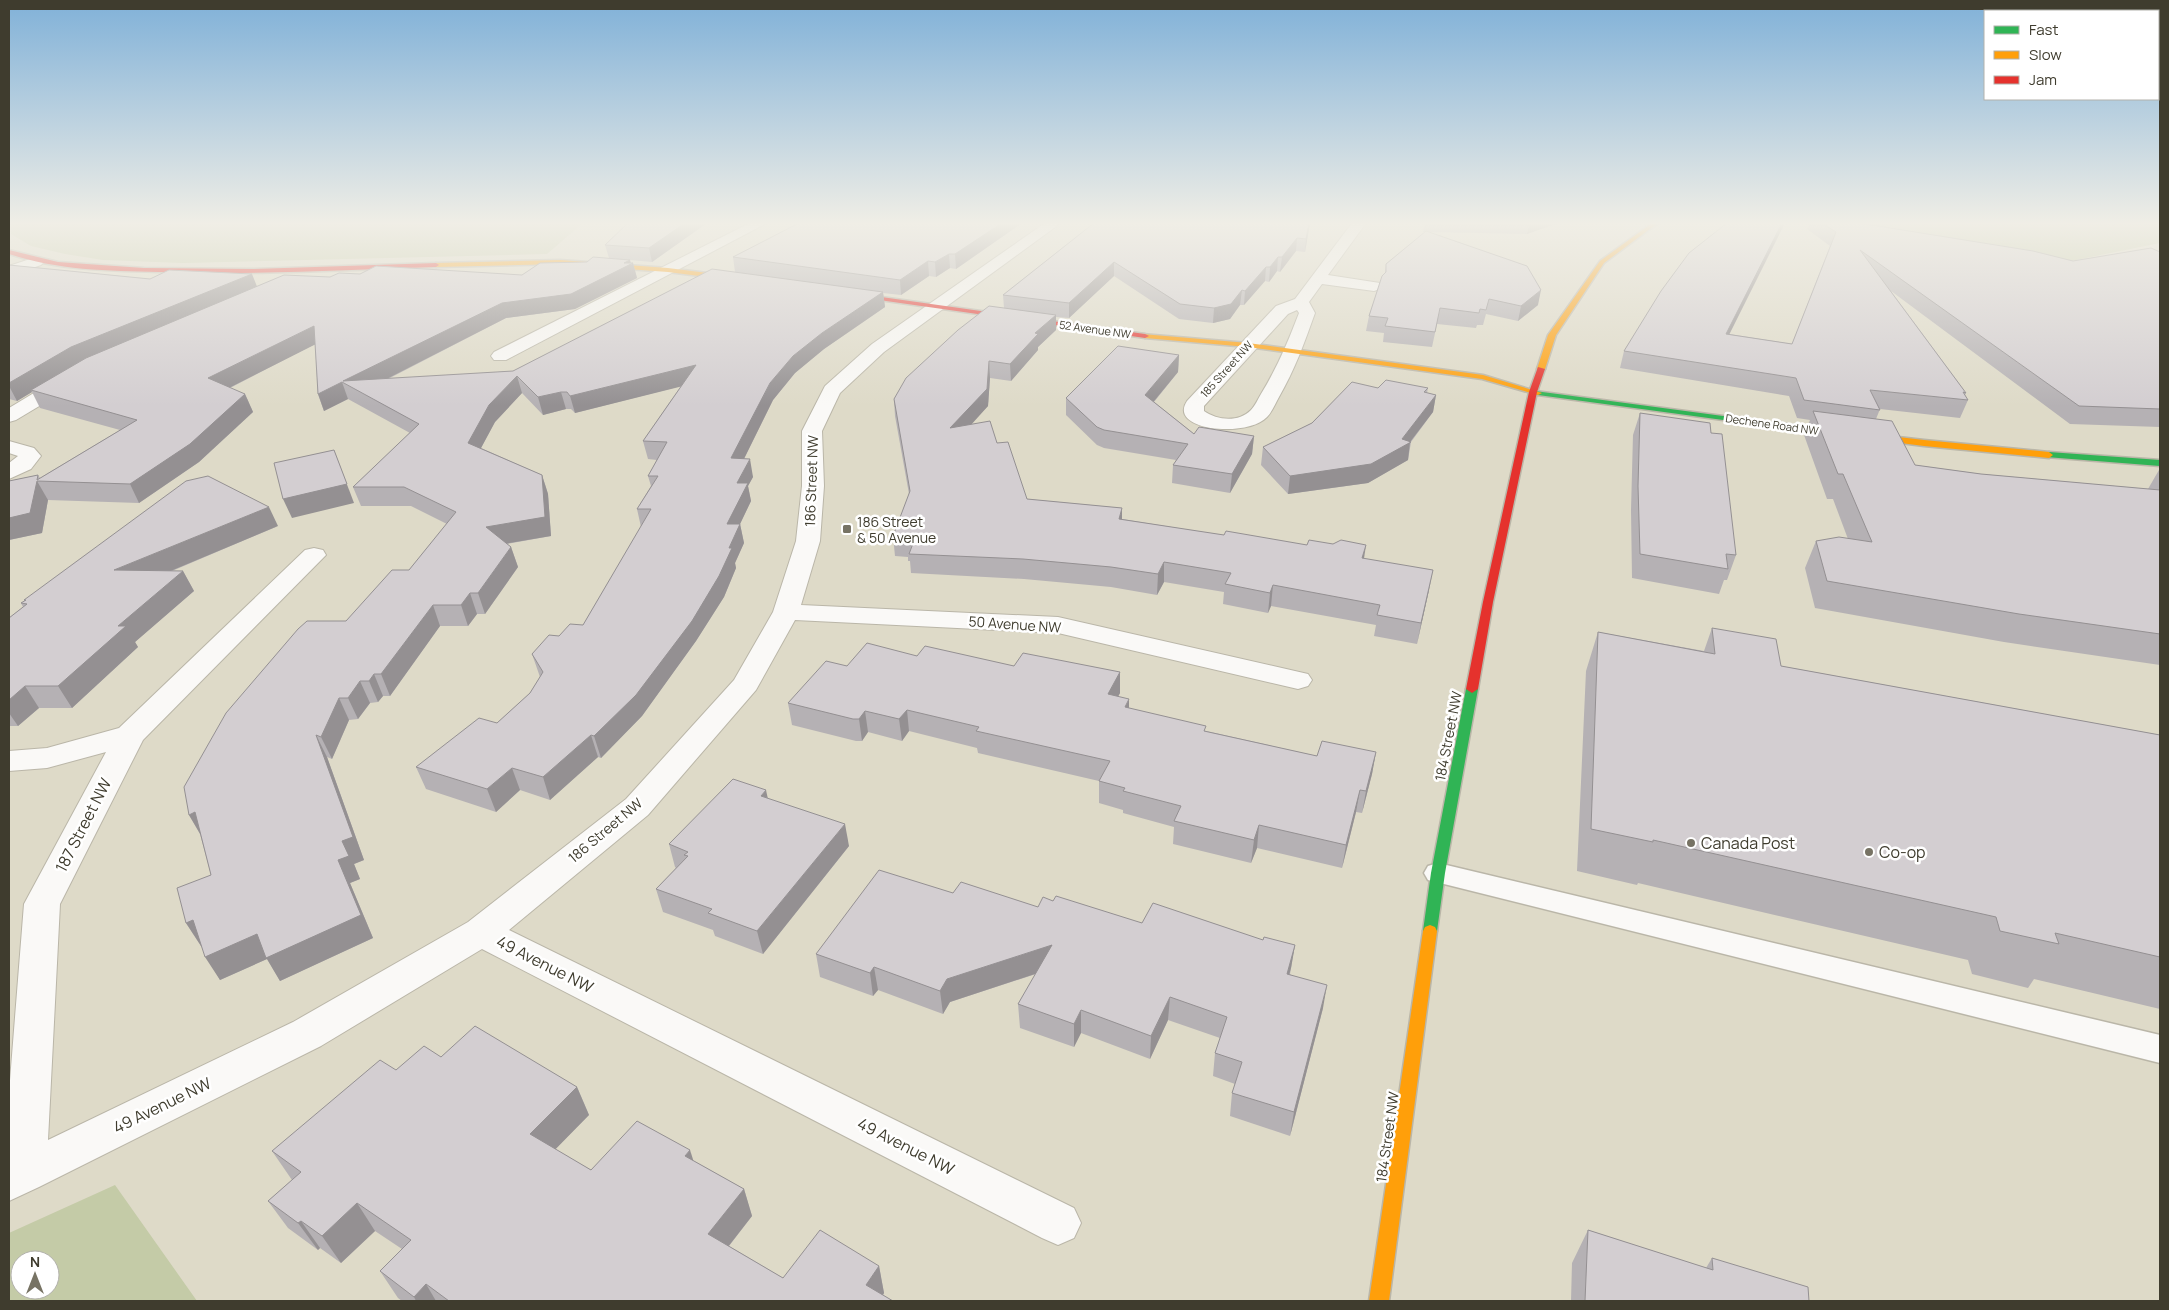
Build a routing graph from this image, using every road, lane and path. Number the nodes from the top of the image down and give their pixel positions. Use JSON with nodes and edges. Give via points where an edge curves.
{"nodes":[{"id":1,"x":285,"y":284,"type":"edge"},
{"id":2,"x":640,"y":284,"type":"edge"},
{"id":3,"x":969,"y":284,"type":"edge"},
{"id":4,"x":1315,"y":284,"type":"edge"},
{"id":5,"x":1359,"y":284,"type":"edge"},
{"id":6,"x":1587,"y":284,"type":"edge"},
{"id":7,"x":1374,"y":286,"type":"dead end"},
{"id":8,"x":278,"y":287,"type":"edge"},
{"id":9,"x":832,"y":292,"type":"edge"},
{"id":10,"x":1301,"y":302,"type":"junction"},
{"id":11,"x":938,"y":306,"type":"junction"},
{"id":12,"x":1168,"y":340,"type":"junction"},
{"id":13,"x":1246,"y":354,"type":"junction"},
{"id":14,"x":500,"y":356,"type":"dead end"},
{"id":15,"x":1290,"y":362,"type":"junction"},
{"id":16,"x":87,"y":369,"type":"edge"},
{"id":17,"x":1533,"y":392,"type":"junction"},
{"id":18,"x":1496,"y":393,"type":"dead end"},
{"id":19,"x":9,"y":416,"type":"edge"},
{"id":20,"x":9,"y":447,"type":"edge"},
{"id":21,"x":2160,"y":463,"type":"edge"},
{"id":22,"x":9,"y":472,"type":"edge"},
{"id":23,"x":314,"y":555,"type":"dead end"},
{"id":24,"x":786,"y":612,"type":"junction"},
{"id":25,"x":1298,"y":680,"type":"dead end"},
{"id":26,"x":130,"y":735,"type":"junction"},
{"id":27,"x":9,"y":761,"type":"edge"},
{"id":28,"x":1438,"y":873,"type":"junction"},
{"id":29,"x":481,"y":932,"type":"junction"},
{"id":30,"x":2160,"y":1049,"type":"edge"},
{"id":31,"x":16,"y":1176,"type":"edge"},
{"id":32,"x":1058,"y":1223,"type":"dead end"},
{"id":33,"x":1379,"y":1301,"type":"edge"}],
"edges":[{"from":1,"to":8,"type":"street"},
{"from":2,"to":14,"type":"street"},
{"from":3,"to":11,"type":"street","name":"186 Street NW"},
{"from":4,"to":10,"type":"street","name":"185 Street NW"},
{"from":5,"to":7,"type":"street"},
{"from":6,"to":17,"type":"street","name":"184 Street NW","via":[[1552,335]]},
{"from":9,"to":11,"type":"street","name":"52 Avenue NW"},
{"from":10,"to":13,"type":"street","name":"185 Street NW","via":[[1282,310]]},
{"from":10,"to":15,"type":"street","name":"185 Street NW","via":[[1307,313]]},
{"from":11,"to":12,"type":"street","name":"52 Avenue NW"},
{"from":11,"to":24,"type":"street","name":"186 Street NW","via":[[878,348],[832,390],[812,431],[813,486],[808,541]]},
{"from":12,"to":13,"type":"street","name":"52 Avenue NW"},
{"from":12,"to":13,"type":"street","name":"52 Avenue NW"},
{"from":13,"to":15,"type":"street","name":"52 Avenue NW"},
{"from":13,"to":15,"type":"street","name":"185 Street NW","via":[[1194,404],[1194,413],[1203,421],[1239,424],[1252,420],[1259,414]]},
{"from":15,"to":17,"type":"street","name":"52 Avenue NW","via":[[1483,377]]},
{"from":16,"to":19,"type":"street"},
{"from":17,"to":18,"type":"street"},
{"from":17,"to":21,"type":"street","name":"Dechene Road NW","via":[[1921,444],[2038,456]]},
{"from":17,"to":28,"type":"street","name":"184 Street NW","via":[[1488,602]]},
{"from":20,"to":22,"type":"street","via":[[30,456]]},
{"from":23,"to":26,"type":"street","name":"187 Street NW"},
{"from":24,"to":25,"type":"street","name":"50 Avenue NW","via":[[1058,625]]},
{"from":24,"to":29,"type":"street","name":"186 Street NW","via":[[746,684],[637,807]]},
{"from":26,"to":27,"type":"street","via":[[47,758]]},
{"from":26,"to":31,"type":"street","name":"187 Street NW","via":[[42,904]]},
{"from":28,"to":30,"type":"lane"},
{"from":28,"to":33,"type":"street","name":"184 Street NW"},
{"from":29,"to":31,"type":"street","name":"49 Avenue NW","via":[[307,1034]]},
{"from":29,"to":32,"type":"street","name":"49 Avenue NW"}]}
